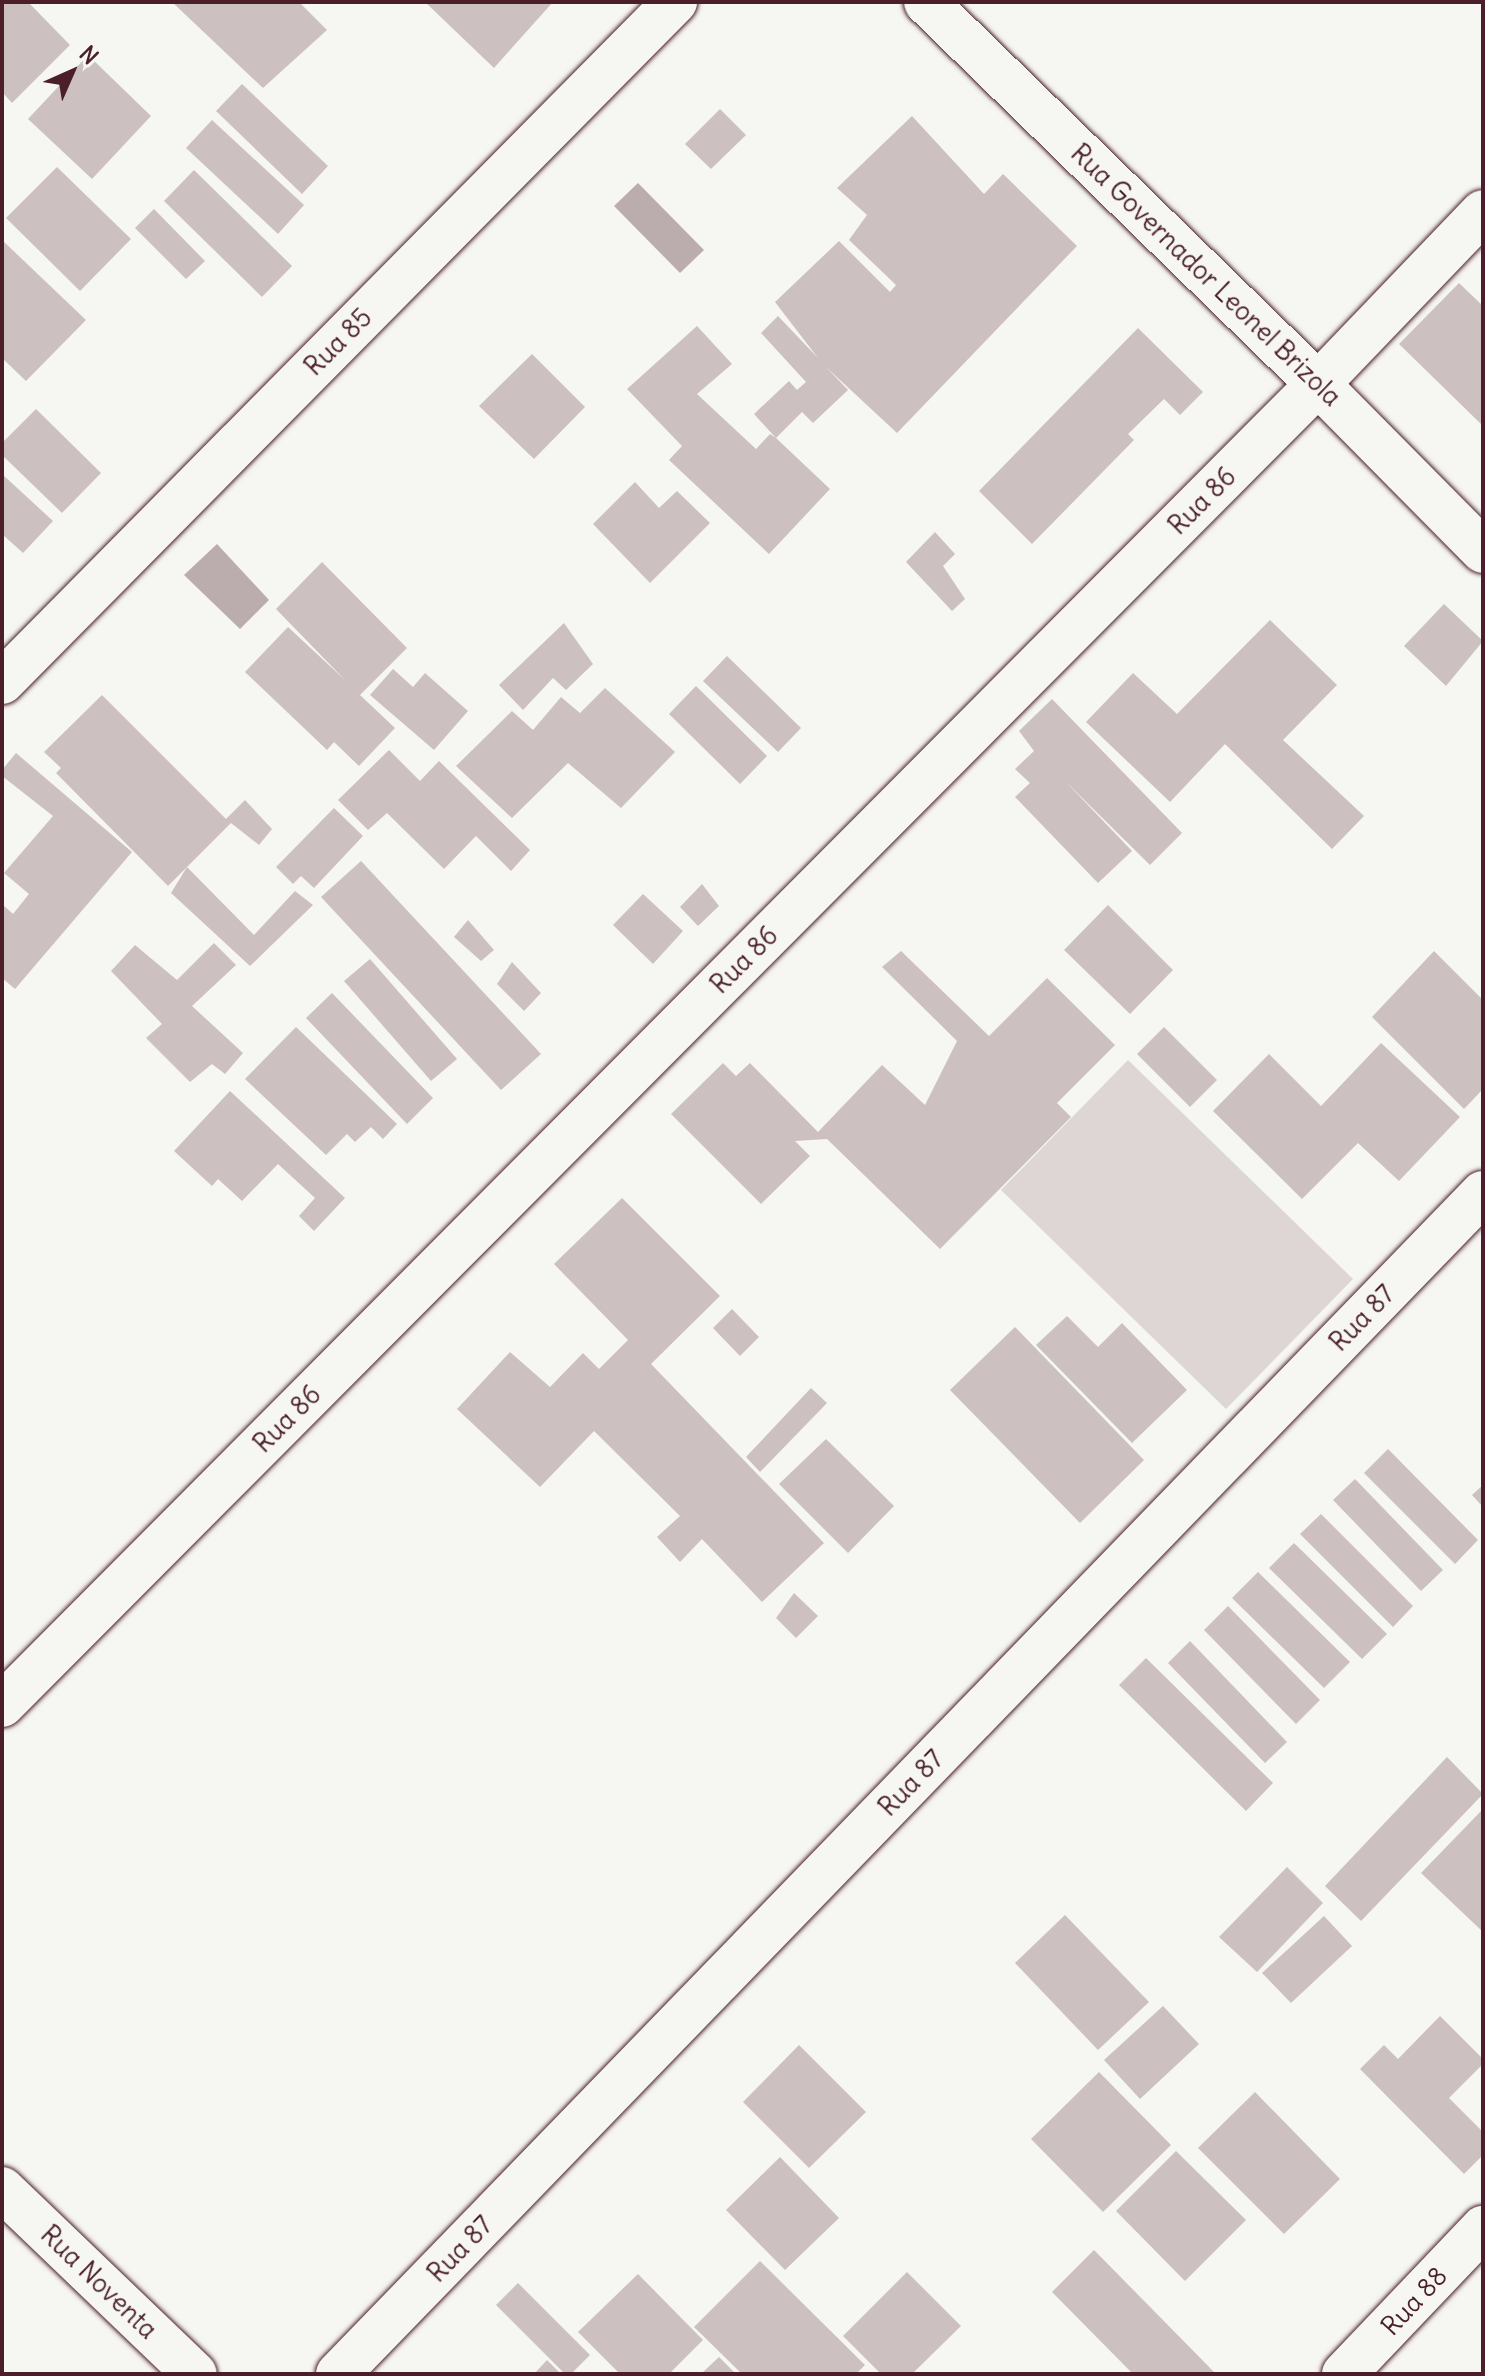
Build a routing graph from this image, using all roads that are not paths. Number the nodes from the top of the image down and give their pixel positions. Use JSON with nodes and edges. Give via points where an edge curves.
{"nodes":[{"id":1,"x":675,"y":2,"type":"edge"},
{"id":2,"x":926,"y":2,"type":"edge"},
{"id":3,"x":1483,"y":212,"type":"edge"},
{"id":4,"x":1318,"y":384,"type":"junction"},
{"id":5,"x":1483,"y":551,"type":"edge"},
{"id":6,"x":2,"y":682,"type":"edge"},
{"id":7,"x":1483,"y":1193,"type":"edge"},
{"id":8,"x":2,"y":1705,"type":"edge"},
{"id":9,"x":2,"y":2189,"type":"edge"},
{"id":10,"x":1483,"y":2228,"type":"edge"},
{"id":11,"x":195,"y":2374,"type":"edge"},
{"id":12,"x":338,"y":2374,"type":"edge"},
{"id":13,"x":1344,"y":2374,"type":"edge"}],
"edges":[{"from":1,"to":6,"type":"street","name":"Rua 85"},
{"from":2,"to":4,"type":"street","name":"Rua Governador Leonel Brizola"},
{"from":3,"to":4,"type":"street","name":"Rua 86"},
{"from":4,"to":5,"type":"street","name":"Rua Governador Leonel Brizola"},
{"from":4,"to":8,"type":"street","name":"Rua 86"},
{"from":7,"to":12,"type":"street","name":"Rua 87"},
{"from":9,"to":11,"type":"street","name":"Rua Noventa"},
{"from":10,"to":13,"type":"street","name":"Rua 88"}]}
